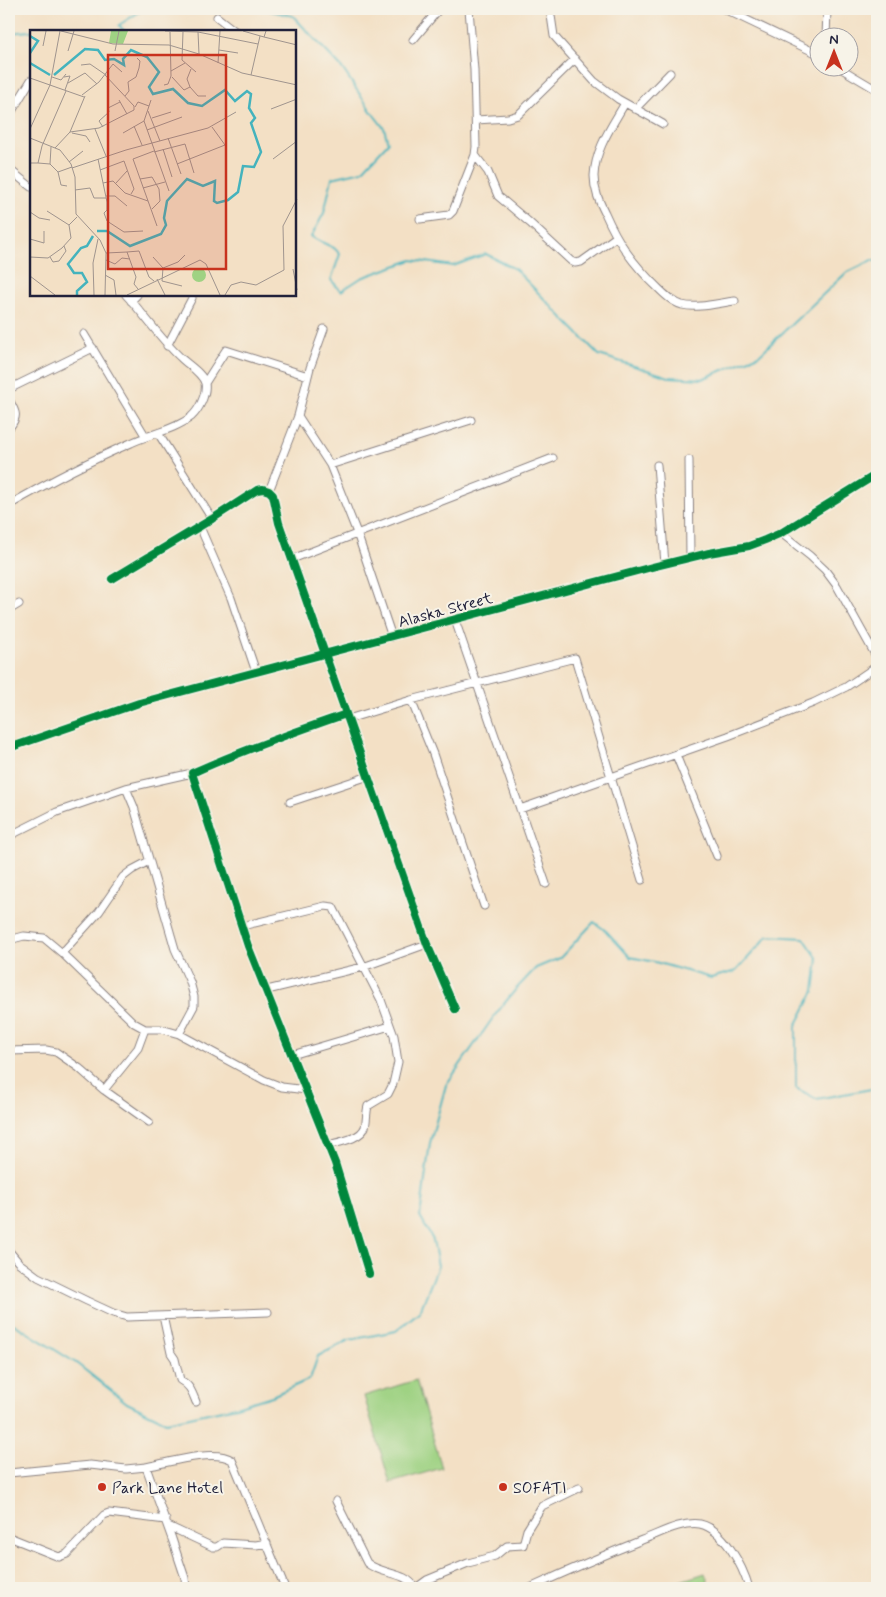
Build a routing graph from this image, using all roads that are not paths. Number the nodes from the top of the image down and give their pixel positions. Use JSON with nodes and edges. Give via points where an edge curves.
{"nodes":[{"id":1,"x":439,"y":9,"type":"edge"},
{"id":2,"x":468,"y":9,"type":"edge"},
{"id":3,"x":550,"y":9,"type":"edge"},
{"id":4,"x":724,"y":9,"type":"edge"},
{"id":5,"x":827,"y":9,"type":"edge"},
{"id":6,"x":217,"y":17,"type":"dead end"},
{"id":7,"x":826,"y":28,"type":"edge"},
{"id":8,"x":234,"y":30,"type":"edge"},
{"id":9,"x":413,"y":40,"type":"dead end"},
{"id":10,"x":808,"y":49,"type":"edge"},
{"id":11,"x":575,"y":59,"type":"junction"},
{"id":12,"x":670,"y":73,"type":"dead end"},
{"id":13,"x":857,"y":78,"type":"edge"},
{"id":14,"x":30,"y":82,"type":"edge"},
{"id":15,"x":877,"y":90,"type":"edge"},
{"id":16,"x":625,"y":103,"type":"junction"},
{"id":17,"x":635,"y":109,"type":"junction"},
{"id":18,"x":9,"y":116,"type":"edge"},
{"id":19,"x":476,"y":120,"type":"junction"},
{"id":20,"x":663,"y":124,"type":"dead end"},
{"id":21,"x":475,"y":156,"type":"junction"},
{"id":22,"x":9,"y":169,"type":"edge"},
{"id":23,"x":30,"y":186,"type":"edge"},
{"id":24,"x":420,"y":219,"type":"dead end"},
{"id":25,"x":616,"y":237,"type":"junction"},
{"id":26,"x":131,"y":297,"type":"edge"},
{"id":27,"x":192,"y":298,"type":"dead end"},
{"id":28,"x":735,"y":301,"type":"dead end"},
{"id":29,"x":324,"y":330,"type":"dead end"},
{"id":30,"x":84,"y":334,"type":"dead end"},
{"id":31,"x":167,"y":346,"type":"junction"},
{"id":32,"x":93,"y":348,"type":"junction"},
{"id":33,"x":308,"y":376,"type":"junction"},
{"id":34,"x":205,"y":382,"type":"junction"},
{"id":35,"x":9,"y":389,"type":"edge"},
{"id":36,"x":9,"y":400,"type":"edge"},
{"id":37,"x":298,"y":416,"type":"junction"},
{"id":38,"x":471,"y":420,"type":"dead end"},
{"id":39,"x":9,"y":428,"type":"edge"},
{"id":40,"x":158,"y":433,"type":"junction"},
{"id":41,"x":146,"y":437,"type":"junction"},
{"id":42,"x":553,"y":458,"type":"dead end"},
{"id":43,"x":689,"y":460,"type":"dead end"},
{"id":44,"x":657,"y":465,"type":"dead end"},
{"id":45,"x":330,"y":466,"type":"junction"},
{"id":46,"x":877,"y":474,"type":"edge"},
{"id":47,"x":269,"y":491,"type":"junction"},
{"id":48,"x":9,"y":505,"type":"edge"},
{"id":49,"x":212,"y":519,"type":"junction"},
{"id":50,"x":200,"y":526,"type":"junction"},
{"id":51,"x":781,"y":533,"type":"junction"},
{"id":52,"x":357,"y":534,"type":"junction"},
{"id":53,"x":690,"y":558,"type":"junction"},
{"id":54,"x":292,"y":559,"type":"junction"},
{"id":55,"x":664,"y":564,"type":"junction"},
{"id":56,"x":112,"y":579,"type":"dead end"},
{"id":57,"x":19,"y":604,"type":"dead end"},
{"id":58,"x":9,"y":610,"type":"edge"},
{"id":59,"x":455,"y":620,"type":"junction"},
{"id":60,"x":392,"y":637,"type":"junction"},
{"id":61,"x":326,"y":654,"type":"junction"},
{"id":62,"x":256,"y":672,"type":"junction"},
{"id":63,"x":476,"y":684,"type":"junction"},
{"id":64,"x":411,"y":700,"type":"junction"},
{"id":65,"x":347,"y":716,"type":"junction"},
{"id":66,"x":9,"y":748,"type":"edge"},
{"id":67,"x":676,"y":755,"type":"junction"},
{"id":68,"x":192,"y":773,"type":"junction"},
{"id":69,"x":369,"y":776,"type":"junction"},
{"id":70,"x":612,"y":776,"type":"junction"},
{"id":71,"x":126,"y":788,"type":"junction"},
{"id":72,"x":290,"y":802,"type":"dead end"},
{"id":73,"x":520,"y":809,"type":"junction"},
{"id":74,"x":9,"y":836,"type":"edge"},
{"id":75,"x":717,"y":856,"type":"dead end"},
{"id":76,"x":150,"y":861,"type":"junction"},
{"id":77,"x":642,"y":880,"type":"dead end"},
{"id":78,"x":546,"y":884,"type":"dead end"},
{"id":79,"x":484,"y":906,"type":"dead end"},
{"id":80,"x":242,"y":926,"type":"junction"},
{"id":81,"x":9,"y":940,"type":"edge"},
{"id":82,"x":427,"y":944,"type":"junction"},
{"id":83,"x":62,"y":953,"type":"junction"},
{"id":84,"x":363,"y":967,"type":"junction"},
{"id":85,"x":267,"y":990,"type":"junction"},
{"id":86,"x":455,"y":1009,"type":"dead end"},
{"id":87,"x":390,"y":1026,"type":"junction"},
{"id":88,"x":145,"y":1028,"type":"junction"},
{"id":89,"x":178,"y":1034,"type":"junction"},
{"id":90,"x":9,"y":1052,"type":"edge"},
{"id":91,"x":292,"y":1055,"type":"junction"},
{"id":92,"x":104,"y":1090,"type":"junction"},
{"id":93,"x":306,"y":1090,"type":"junction"},
{"id":94,"x":149,"y":1122,"type":"dead end"},
{"id":95,"x":328,"y":1145,"type":"junction"},
{"id":96,"x":9,"y":1251,"type":"edge"},
{"id":97,"x":369,"y":1274,"type":"dead end"},
{"id":98,"x":268,"y":1312,"type":"dead end"},
{"id":99,"x":163,"y":1316,"type":"junction"},
{"id":100,"x":196,"y":1402,"type":"dead end"},
{"id":101,"x":146,"y":1467,"type":"junction"},
{"id":102,"x":9,"y":1473,"type":"edge"},
{"id":103,"x":579,"y":1488,"type":"dead end"},
{"id":104,"x":336,"y":1501,"type":"dead end"},
{"id":105,"x":167,"y":1523,"type":"junction"},
{"id":106,"x":9,"y":1538,"type":"edge"},
{"id":107,"x":267,"y":1543,"type":"junction"},
{"id":108,"x":186,"y":1588,"type":"edge"},
{"id":109,"x":285,"y":1588,"type":"edge"},
{"id":110,"x":416,"y":1588,"type":"edge"},
{"id":111,"x":530,"y":1588,"type":"edge"},
{"id":112,"x":750,"y":1588,"type":"edge"}],
"edges":[{"from":1,"to":9,"type":"street"},
{"from":2,"to":19,"type":"street"},
{"from":3,"to":11,"type":"street","via":[[554,36]]},
{"from":4,"to":10,"type":"street"},
{"from":5,"to":7,"type":"street"},
{"from":6,"to":8,"type":"street"},
{"from":11,"to":16,"type":"street","via":[[594,81]]},
{"from":11,"to":19,"type":"street","via":[[518,115]]},
{"from":12,"to":17,"type":"street"},
{"from":13,"to":15,"type":"street"},
{"from":14,"to":18,"type":"street"},
{"from":16,"to":17,"type":"street"},
{"from":16,"to":25,"type":"street","via":[[602,144],[594,174],[594,188]]},
{"from":17,"to":20,"type":"street"},
{"from":19,"to":21,"type":"street"},
{"from":21,"to":24,"type":"street","via":[[453,211],[449,215]]},
{"from":21,"to":25,"type":"street","via":[[488,172],[498,196],[571,261],[580,262]]},
{"from":22,"to":23,"type":"street"},
{"from":25,"to":28,"type":"street","via":[[630,259],[674,302],[699,306]]},
{"from":26,"to":31,"type":"street"},
{"from":27,"to":31,"type":"street"},
{"from":29,"to":33,"type":"street"},
{"from":30,"to":32,"type":"street"},
{"from":31,"to":34,"type":"street"},
{"from":32,"to":35,"type":"street"},
{"from":32,"to":41,"type":"street"},
{"from":33,"to":34,"type":"street","via":[[226,350]]},
{"from":33,"to":37,"type":"street"},
{"from":34,"to":40,"type":"street","via":[[197,410],[184,421]]},
{"from":36,"to":39,"type":"street","via":[[16,415]]},
{"from":37,"to":45,"type":"street"},
{"from":37,"to":47,"type":"street"},
{"from":38,"to":45,"type":"street"},
{"from":40,"to":41,"type":"street"},
{"from":40,"to":49,"type":"street"},
{"from":41,"to":48,"type":"street","via":[[56,478]]},
{"from":42,"to":52,"type":"street"},
{"from":43,"to":53,"type":"street"},
{"from":44,"to":55,"type":"street"},
{"from":45,"to":52,"type":"street"},
{"from":46,"to":51,"type":"street","name":"Alaska Street"},
{"from":47,"to":49,"type":"street","via":[[263,489],[250,493]]},
{"from":47,"to":54,"type":"street"},
{"from":49,"to":50,"type":"street"},
{"from":50,"to":56,"type":"street"},
{"from":50,"to":62,"type":"street","via":[[231,598]]},
{"from":51,"to":53,"type":"street","name":"Alaska Street","via":[[749,546]]},
{"from":51,"to":67,"type":"street","via":[[815,561],[837,586],[872,647],[877,664],[846,687],[813,704]]},
{"from":52,"to":54,"type":"street"},
{"from":52,"to":60,"type":"street"},
{"from":53,"to":55,"type":"street","name":"Alaska Street"},
{"from":54,"to":61,"type":"street"},
{"from":55,"to":59,"type":"street","name":"Alaska Street"},
{"from":57,"to":58,"type":"street"},
{"from":59,"to":60,"type":"street","name":"Alaska Street"},
{"from":59,"to":63,"type":"street"},
{"from":60,"to":61,"type":"street","name":"Alaska Street"},
{"from":61,"to":62,"type":"street","name":"Alaska Street"},
{"from":61,"to":65,"type":"street"},
{"from":62,"to":66,"type":"street","name":"Alaska Street","via":[[139,703]]},
{"from":63,"to":64,"type":"street"},
{"from":63,"to":70,"type":"street","via":[[575,658]]},
{"from":63,"to":73,"type":"street"},
{"from":64,"to":65,"type":"street"},
{"from":64,"to":79,"type":"street","via":[[433,754]]},
{"from":65,"to":68,"type":"street","via":[[299,730]]},
{"from":65,"to":69,"type":"street"},
{"from":67,"to":70,"type":"street"},
{"from":67,"to":75,"type":"street"},
{"from":68,"to":71,"type":"street"},
{"from":68,"to":80,"type":"street"},
{"from":69,"to":72,"type":"street"},
{"from":69,"to":82,"type":"street"},
{"from":70,"to":73,"type":"street"},
{"from":70,"to":77,"type":"street"},
{"from":71,"to":74,"type":"street","via":[[57,812]]},
{"from":71,"to":76,"type":"street"},
{"from":73,"to":78,"type":"street"},
{"from":76,"to":83,"type":"street","via":[[124,877],[99,912]]},
{"from":76,"to":89,"type":"street","via":[[175,949],[194,997],[194,1006]]},
{"from":80,"to":84,"type":"street","via":[[332,907]]},
{"from":80,"to":85,"type":"street"},
{"from":81,"to":83,"type":"street","via":[[24,936],[44,938]]},
{"from":82,"to":84,"type":"street"},
{"from":82,"to":86,"type":"street"},
{"from":83,"to":88,"type":"street","via":[[125,1016]]},
{"from":84,"to":85,"type":"street"},
{"from":84,"to":87,"type":"street","via":[[381,1000]]},
{"from":85,"to":91,"type":"street"},
{"from":87,"to":91,"type":"street"},
{"from":87,"to":95,"type":"street","via":[[398,1062],[388,1094],[368,1106],[362,1132]]},
{"from":88,"to":89,"type":"street"},
{"from":88,"to":92,"type":"street","via":[[138,1048]]},
{"from":89,"to":93,"type":"street","via":[[264,1080],[282,1087]]},
{"from":90,"to":92,"type":"street","via":[[56,1052]]},
{"from":91,"to":93,"type":"street"},
{"from":92,"to":94,"type":"street"},
{"from":93,"to":95,"type":"street"},
{"from":95,"to":97,"type":"street"},
{"from":96,"to":99,"type":"street","via":[[18,1264],[38,1277],[113,1313],[126,1317]]},
{"from":98,"to":99,"type":"street"},
{"from":99,"to":100,"type":"street","via":[[180,1380],[191,1389]]},
{"from":101,"to":102,"type":"street","via":[[126,1469],[90,1465]]},
{"from":101,"to":105,"type":"street"},
{"from":101,"to":107,"type":"street","via":[[188,1458],[228,1457]]},
{"from":103,"to":110,"type":"street","via":[[542,1506],[527,1530],[523,1545],[507,1546],[495,1556],[443,1573]]},
{"from":104,"to":110,"type":"street","via":[[367,1563],[373,1568],[407,1578]]},
{"from":105,"to":106,"type":"street","via":[[109,1513],[67,1554],[59,1557]]},
{"from":105,"to":107,"type":"street","via":[[213,1547],[223,1543]]},
{"from":105,"to":108,"type":"street"},
{"from":107,"to":109,"type":"street"},
{"from":111,"to":112,"type":"street","via":[[673,1528],[701,1524],[720,1536]]}]}
